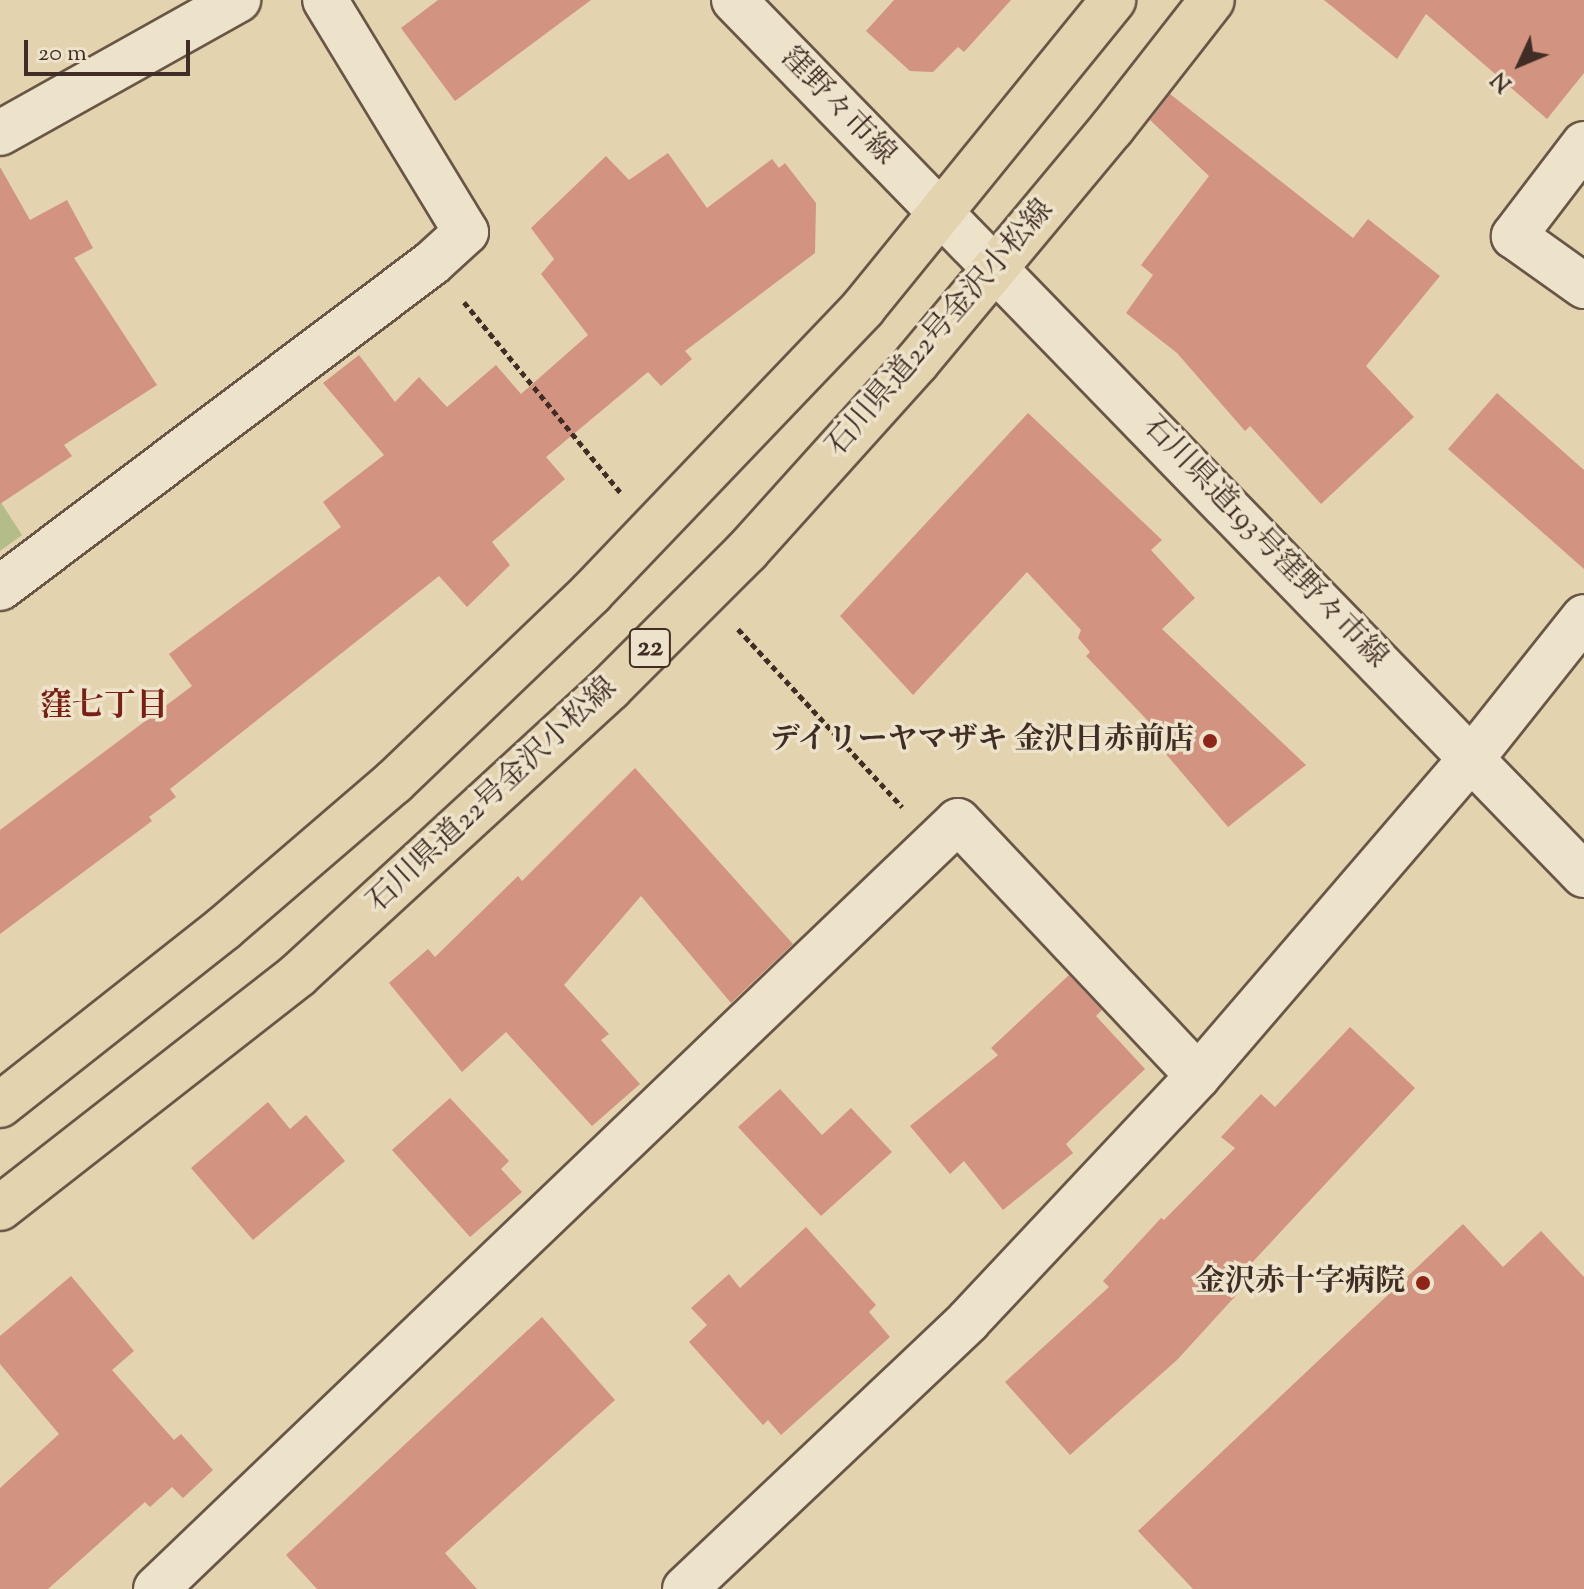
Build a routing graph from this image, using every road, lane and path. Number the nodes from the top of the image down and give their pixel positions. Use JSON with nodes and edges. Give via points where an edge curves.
{"nodes":[{"id":1,"x":238,"y":0,"type":"edge"},
{"id":2,"x":325,"y":0,"type":"edge"},
{"id":3,"x":734,"y":0,"type":"edge"},
{"id":4,"x":1113,"y":0,"type":"edge"},
{"id":5,"x":1212,"y":0,"type":"edge"},
{"id":6,"x":0,"y":133,"type":"edge"},
{"id":7,"x":1584,"y":144,"type":"edge"},
{"id":8,"x":940,"y":214,"type":"junction"},
{"id":9,"x":432,"y":263,"type":"junction"},
{"id":10,"x":995,"y":267,"type":"junction"},
{"id":11,"x":1584,"y":286,"type":"edge"},
{"id":12,"x":651,"y":530,"type":"junction"},
{"id":13,"x":0,"y":588,"type":"edge"},
{"id":14,"x":705,"y":593,"type":"junction"},
{"id":15,"x":1584,"y":617,"type":"edge"},
{"id":16,"x":1472,"y":758,"type":"junction"},
{"id":17,"x":935,"y":843,"type":"junction"},
{"id":18,"x":1584,"y":875,"type":"edge"},
{"id":19,"x":1198,"y":1076,"type":"junction"},
{"id":20,"x":0,"y":1105,"type":"edge"},
{"id":21,"x":0,"y":1208,"type":"edge"},
{"id":22,"x":156,"y":1589,"type":"edge"},
{"id":23,"x":685,"y":1589,"type":"edge"}],
"edges":[{"from":1,"to":6,"type":"street"},
{"from":2,"to":9,"type":"street","via":[[466,232]]},
{"from":3,"to":8,"type":"street","name":"窪野々市線"},
{"from":4,"to":8,"type":"main road"},
{"from":5,"to":10,"type":"main road","name":"石川県道22号金沢小松線","number":"22"},
{"from":7,"to":11,"type":"street","via":[[1514,236]]},
{"from":8,"to":10,"type":"street","name":"石川県道193号窪野々市線"},
{"from":8,"to":12,"type":"main road","via":[[863,308]]},
{"from":9,"to":12,"type":"path"},
{"from":9,"to":13,"type":"street"},
{"from":10,"to":14,"type":"main road","name":"石川県道22号金沢小松線","number":"22","via":[[917,362]]},
{"from":10,"to":16,"type":"street","name":"石川県道193号窪野々市線"},
{"from":12,"to":20,"type":"main road","via":[[394,782],[224,928]]},
{"from":14,"to":17,"type":"path"},
{"from":14,"to":21,"type":"main road","name":"石川県道22号金沢小松線","number":"22","via":[[599,699],[298,975]]},
{"from":15,"to":16,"type":"street"},
{"from":16,"to":18,"type":"street","name":"石川県道193号窪野々市線"},
{"from":16,"to":19,"type":"street"},
{"from":17,"to":19,"type":"street","via":[[958,821]]},
{"from":17,"to":22,"type":"street"},
{"from":19,"to":23,"type":"street","via":[[968,1321]]}]}
